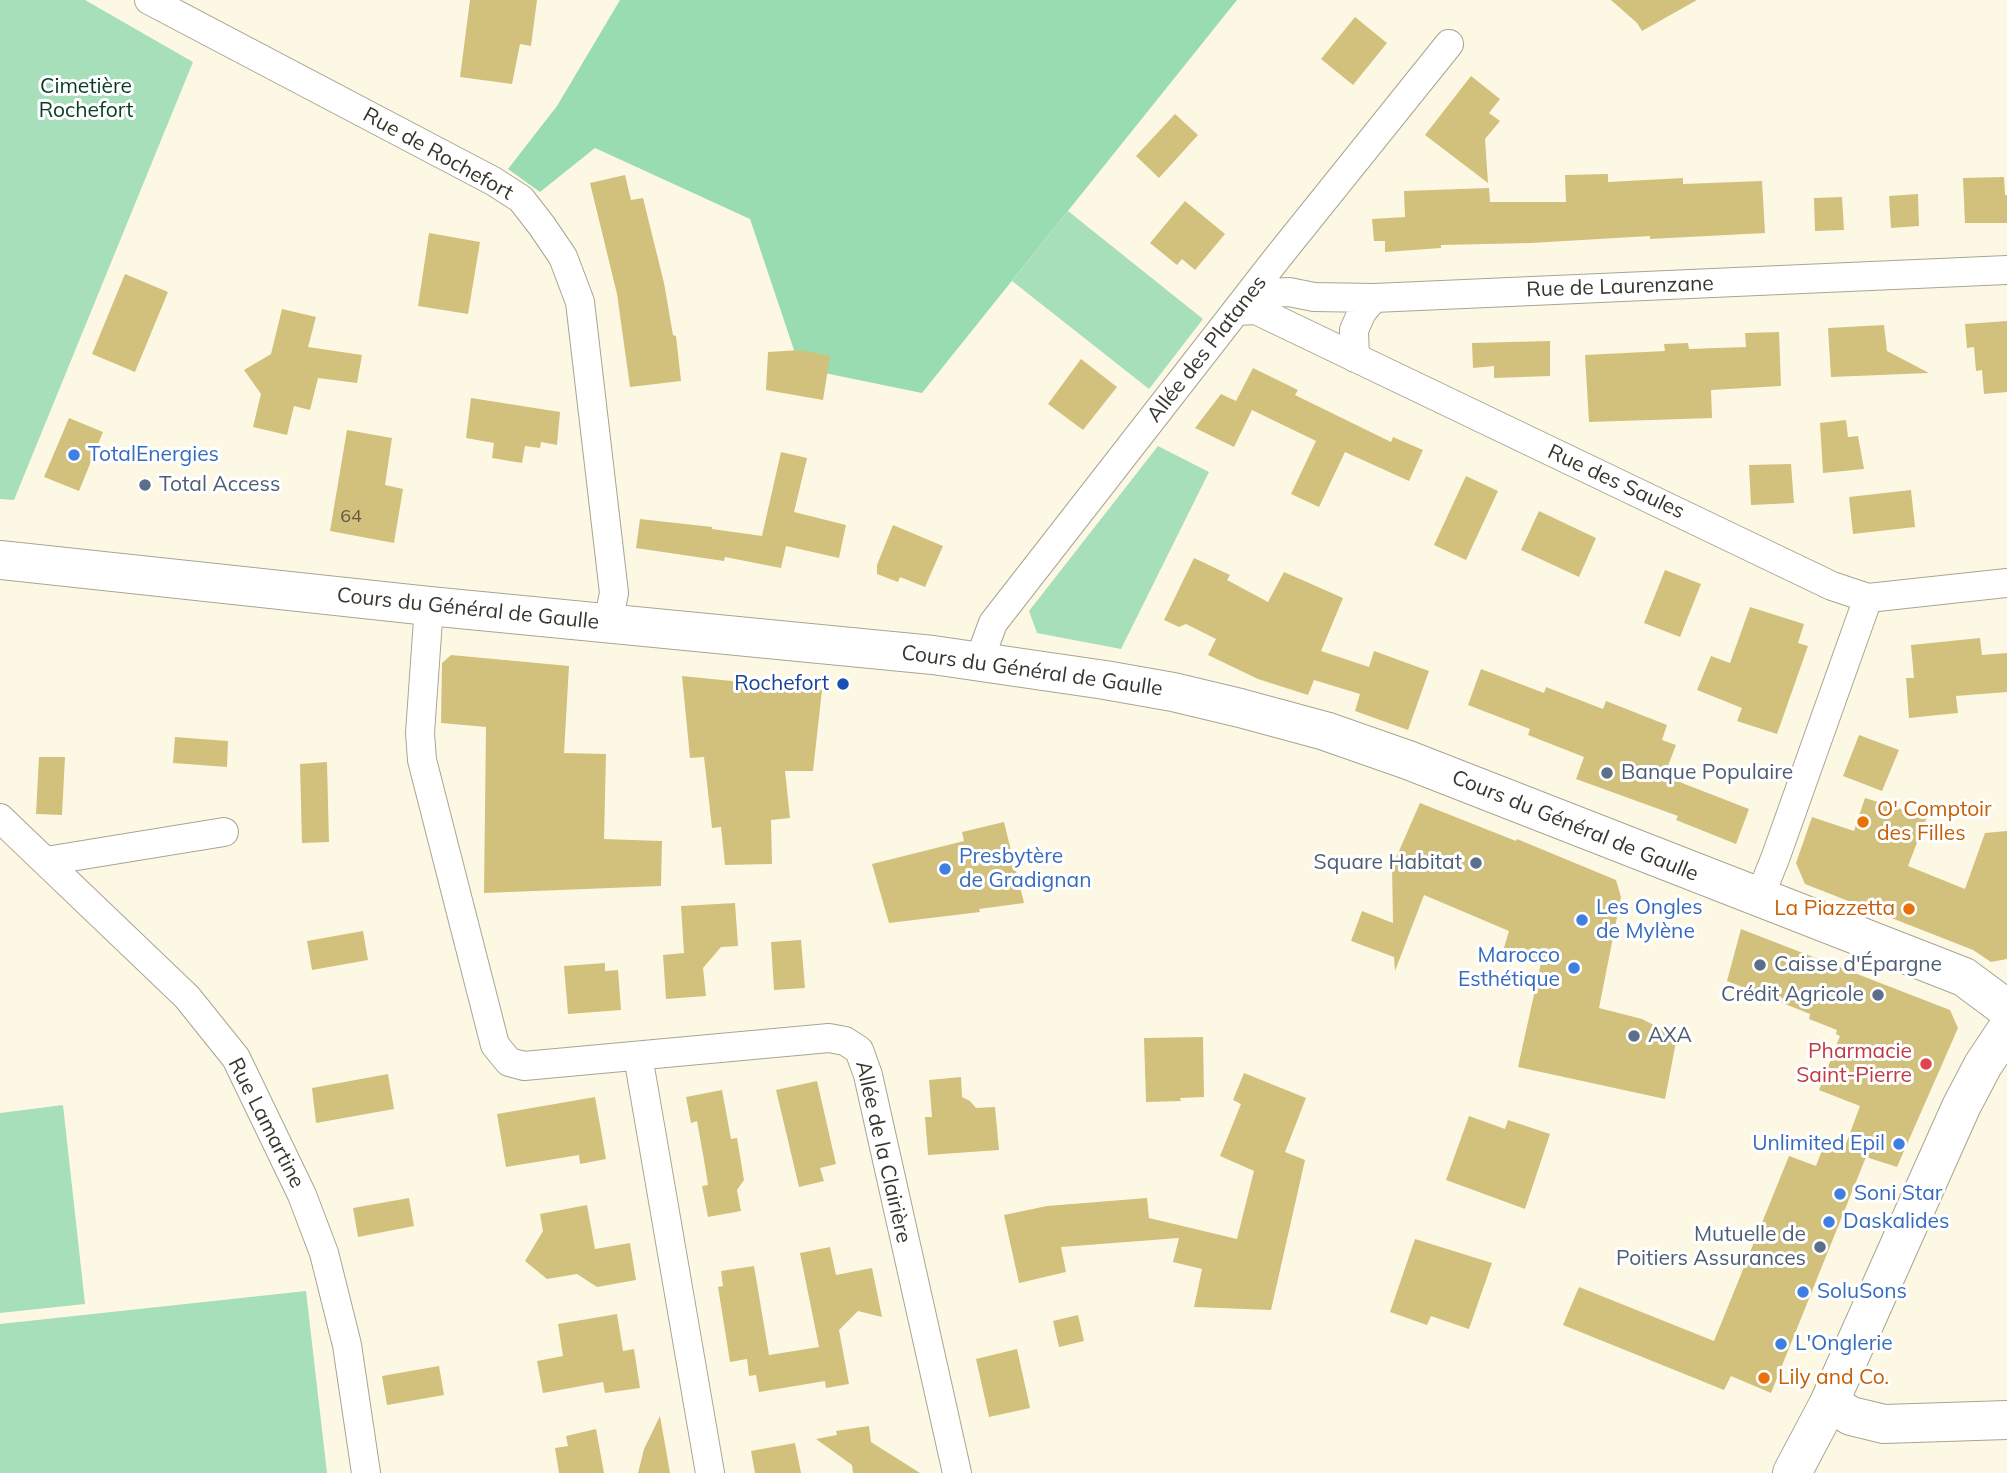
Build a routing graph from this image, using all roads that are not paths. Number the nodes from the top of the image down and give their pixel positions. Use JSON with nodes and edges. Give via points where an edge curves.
{"nodes":[{"id":1,"x":149,"y":0,"type":"edge"},
{"id":2,"x":1448,"y":44,"type":"dead end"},
{"id":3,"x":2007,"y":270,"type":"edge"},
{"id":4,"x":1374,"y":298,"type":"junction"},
{"id":5,"x":1237,"y":311,"type":"junction"},
{"id":6,"x":1355,"y":358,"type":"junction"},
{"id":7,"x":0,"y":560,"type":"edge"},
{"id":8,"x":2007,"y":583,"type":"edge"},
{"id":9,"x":1868,"y":598,"type":"junction"},
{"id":10,"x":429,"y":606,"type":"junction"},
{"id":11,"x":608,"y":623,"type":"junction"},
{"id":12,"x":979,"y":661,"type":"junction"},
{"id":13,"x":0,"y":818,"type":"edge"},
{"id":14,"x":224,"y":832,"type":"dead end"},
{"id":15,"x":47,"y":861,"type":"junction"},
{"id":16,"x":1752,"y":896,"type":"junction"},
{"id":17,"x":2007,"y":1009,"type":"edge"},
{"id":18,"x":2007,"y":1029,"type":"edge"},
{"id":19,"x":638,"y":1056,"type":"junction"},
{"id":20,"x":1829,"y":1403,"type":"junction"},
{"id":21,"x":2007,"y":1420,"type":"edge"},
{"id":22,"x":366,"y":1473,"type":"edge"},
{"id":23,"x":710,"y":1473,"type":"edge"},
{"id":24,"x":957,"y":1473,"type":"edge"},
{"id":25,"x":1792,"y":1473,"type":"edge"}],
"edges":[{"from":1,"to":11,"type":"street","name":"Rue de Rochefort","via":[[493,181],[521,200],[542,226],[563,257],[580,302],[614,593]]},
{"from":2,"to":5,"type":"street","name":"Allée des Platanes"},
{"from":3,"to":4,"type":"street","name":"Rue de Laurenzane"},
{"from":4,"to":5,"type":"street","name":"Rue de Laurenzane","via":[[1270,293]]},
{"from":4,"to":6,"type":"street","via":[[1354,330]]},
{"from":5,"to":6,"type":"street","name":"Rue des Saules","via":[[1256,310]]},
{"from":5,"to":12,"type":"street","name":"Allée des Platanes","via":[[993,623]]},
{"from":6,"to":9,"type":"street","name":"Rue des Saules","via":[[1832,586]]},
{"from":7,"to":10,"type":"main road","name":"Cours du Général de Gaulle"},
{"from":8,"to":9,"type":"street","name":"Rue des Saules"},
{"from":9,"to":16,"type":"street","via":[[1776,856],[1766,881]]},
{"from":10,"to":11,"type":"main road","name":"Cours du Général de Gaulle"},
{"from":10,"to":19,"type":"street","name":"Allée de la Clairière","via":[[422,760],[495,1045],[509,1062],[524,1066]]},
{"from":11,"to":12,"type":"main road","name":"Cours du Général de Gaulle"},
{"from":12,"to":16,"type":"main road","name":"Cours du Général de Gaulle","via":[[1173,692],[1325,732],[1408,760]]},
{"from":13,"to":15,"type":"street","name":"Rue Lamartine"},
{"from":14,"to":15,"type":"street"},
{"from":15,"to":22,"type":"street","name":"Rue Lamartine","via":[[187,997],[236,1058],[302,1195],[324,1253],[347,1345]]},
{"from":16,"to":17,"type":"main road","name":"Cours du Général de Gaulle","via":[[1964,977]]},
{"from":18,"to":20,"type":"main road","via":[[1961,1107]]},
{"from":19,"to":23,"type":"street"},
{"from":19,"to":24,"type":"street","name":"Allée de la Clairière","via":[[829,1038],[859,1049]]},
{"from":20,"to":21,"type":"main road","via":[[1851,1416],[1884,1424]]},
{"from":20,"to":25,"type":"main road"}]}
